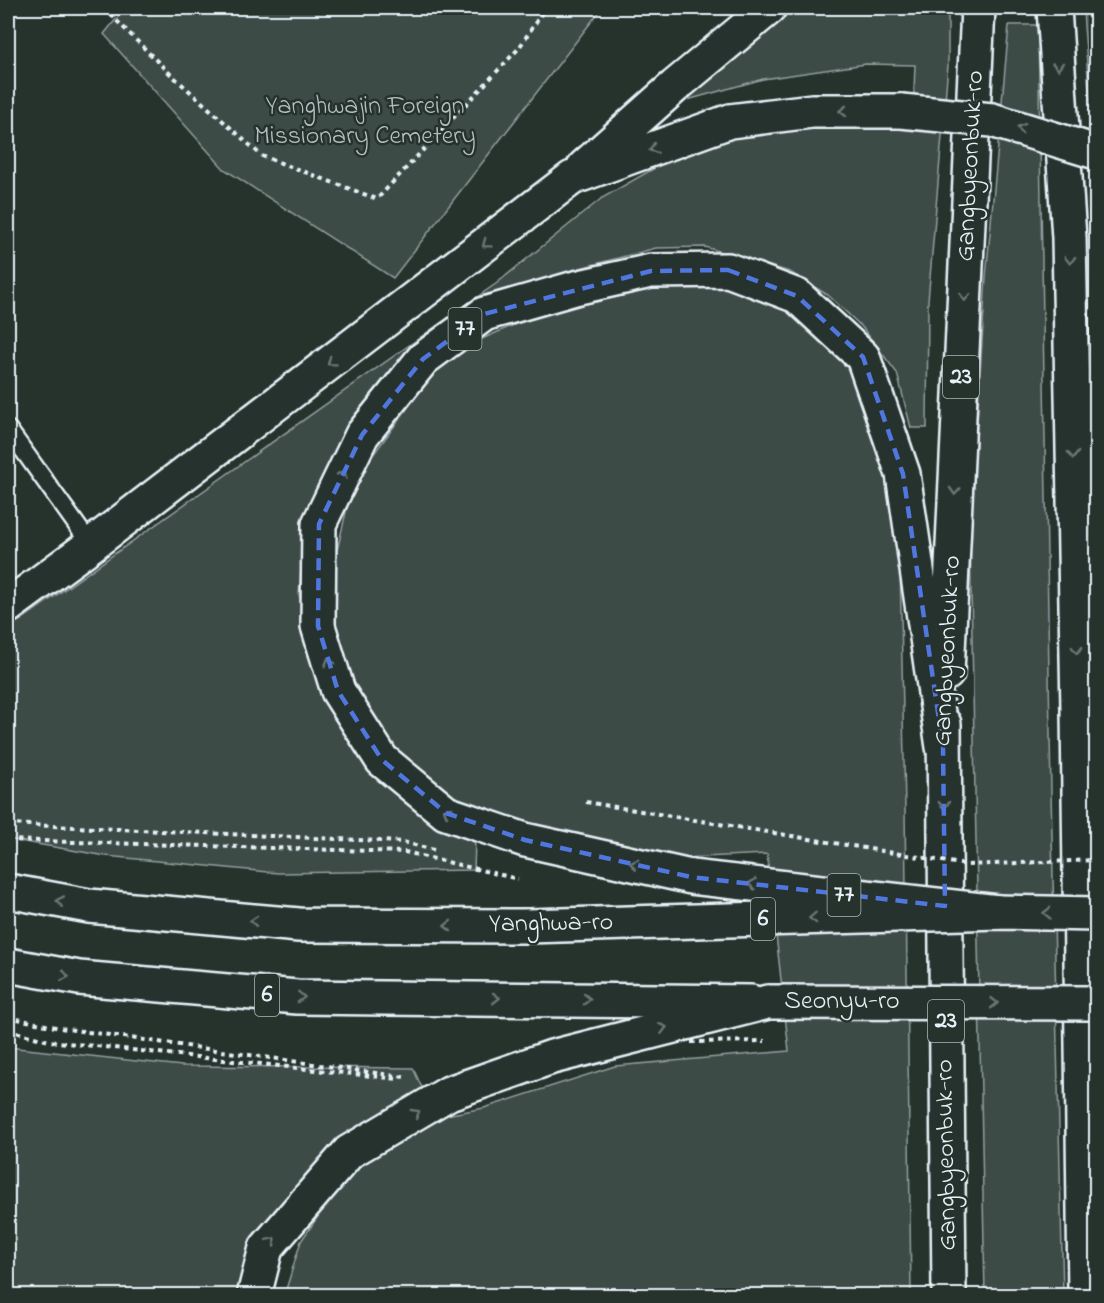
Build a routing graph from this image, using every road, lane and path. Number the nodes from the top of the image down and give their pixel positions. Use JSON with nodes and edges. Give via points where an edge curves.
{"nodes":[{"id":1,"x":104,"y":8,"type":"edge"},
{"id":2,"x":545,"y":8,"type":"edge"},
{"id":3,"x":735,"y":8,"type":"edge"},
{"id":4,"x":769,"y":8,"type":"edge"},
{"id":5,"x":978,"y":8,"type":"edge"},
{"id":6,"x":1054,"y":8,"type":"edge"},
{"id":7,"x":675,"y":86,"type":"junction"},
{"id":8,"x":1096,"y":152,"type":"edge"},
{"id":9,"x":572,"y":178,"type":"junction"},
{"id":10,"x":8,"y":429,"type":"edge"},
{"id":11,"x":91,"y":545,"type":"junction"},
{"id":12,"x":8,"y":606,"type":"edge"},
{"id":13,"x":943,"y":747,"type":"junction"},
{"id":14,"x":586,"y":802,"type":"dead end"},
{"id":15,"x":8,"y":824,"type":"edge"},
{"id":16,"x":8,"y":840,"type":"edge"},
{"id":17,"x":437,"y":851,"type":"dead end"},
{"id":18,"x":1096,"y":860,"type":"edge"},
{"id":19,"x":526,"y":881,"type":"dead end"},
{"id":20,"x":8,"y":891,"type":"edge"},
{"id":21,"x":998,"y":912,"type":"junction"},
{"id":22,"x":1096,"y":914,"type":"edge"},
{"id":23,"x":8,"y":965,"type":"edge"},
{"id":24,"x":768,"y":1002,"type":"junction"},
{"id":25,"x":1096,"y":1003,"type":"edge"},
{"id":26,"x":8,"y":1017,"type":"edge"},
{"id":27,"x":8,"y":1030,"type":"edge"},
{"id":28,"x":254,"y":1296,"type":"edge"},
{"id":29,"x":949,"y":1296,"type":"edge"},
{"id":30,"x":1085,"y":1296,"type":"edge"}],
"edges":[{"from":1,"to":2,"type":"path","via":[[262,156],[377,199],[519,48]]},
{"from":3,"to":7,"type":"main road"},
{"from":4,"to":7,"type":"main road"},
{"from":5,"to":13,"type":"main road","name":"Gangbyeonbuk-ro","number":"23","one_way":true},
{"from":6,"to":30,"type":"main road","one_way":true,"via":[[1069,238]]},
{"from":7,"to":9,"type":"main road"},
{"from":8,"to":9,"type":"main road","one_way":true,"bridge":true,"via":[[992,120],[901,111],[812,111],[730,122]]},
{"from":9,"to":11,"type":"main road","one_way":true},
{"from":10,"to":11,"type":"lane"},
{"from":11,"to":12,"type":"main road"},
{"from":21,"to":13,"type":"main road","number":"77","one_way":true,"bridge":true,"via":[[691,877],[525,840],[446,813],[382,759],[338,691],[318,627],[319,524],[362,435],[423,359],[484,314],[651,271],[728,270],[797,296],[863,357],[903,474]]},
{"from":13,"to":29,"type":"main road","name":"Gangbyeonbuk-ro","number":"23","one_way":true},
{"from":14,"to":18,"type":"path","bridge":true,"via":[[967,865]]},
{"from":15,"to":17,"type":"path","via":[[403,842]]},
{"from":16,"to":19,"type":"path","via":[[405,852]]},
{"from":21,"to":20,"type":"main road","name":"Yanghwa-ro","number":"6","one_way":true,"bridge":true,"via":[[528,926],[299,925],[89,906]]},
{"from":22,"to":21,"type":"main road","name":"Yanghwa-ro","number":"6","one_way":true,"bridge":true},
{"from":23,"to":24,"type":"main road","number":"6","one_way":true,"via":[[79,978],[297,997]]},
{"from":24,"to":25,"type":"main road","name":"Seonyu-ro","number":"6","one_way":true,"bridge":true},
{"from":28,"to":24,"type":"main road","one_way":true,"via":[[266,1248],[349,1152],[449,1093],[552,1057]]},
{"from":26,"to":27,"type":"path","via":[[60,1028],[402,1075],[409,1081],[49,1041]]}]}
